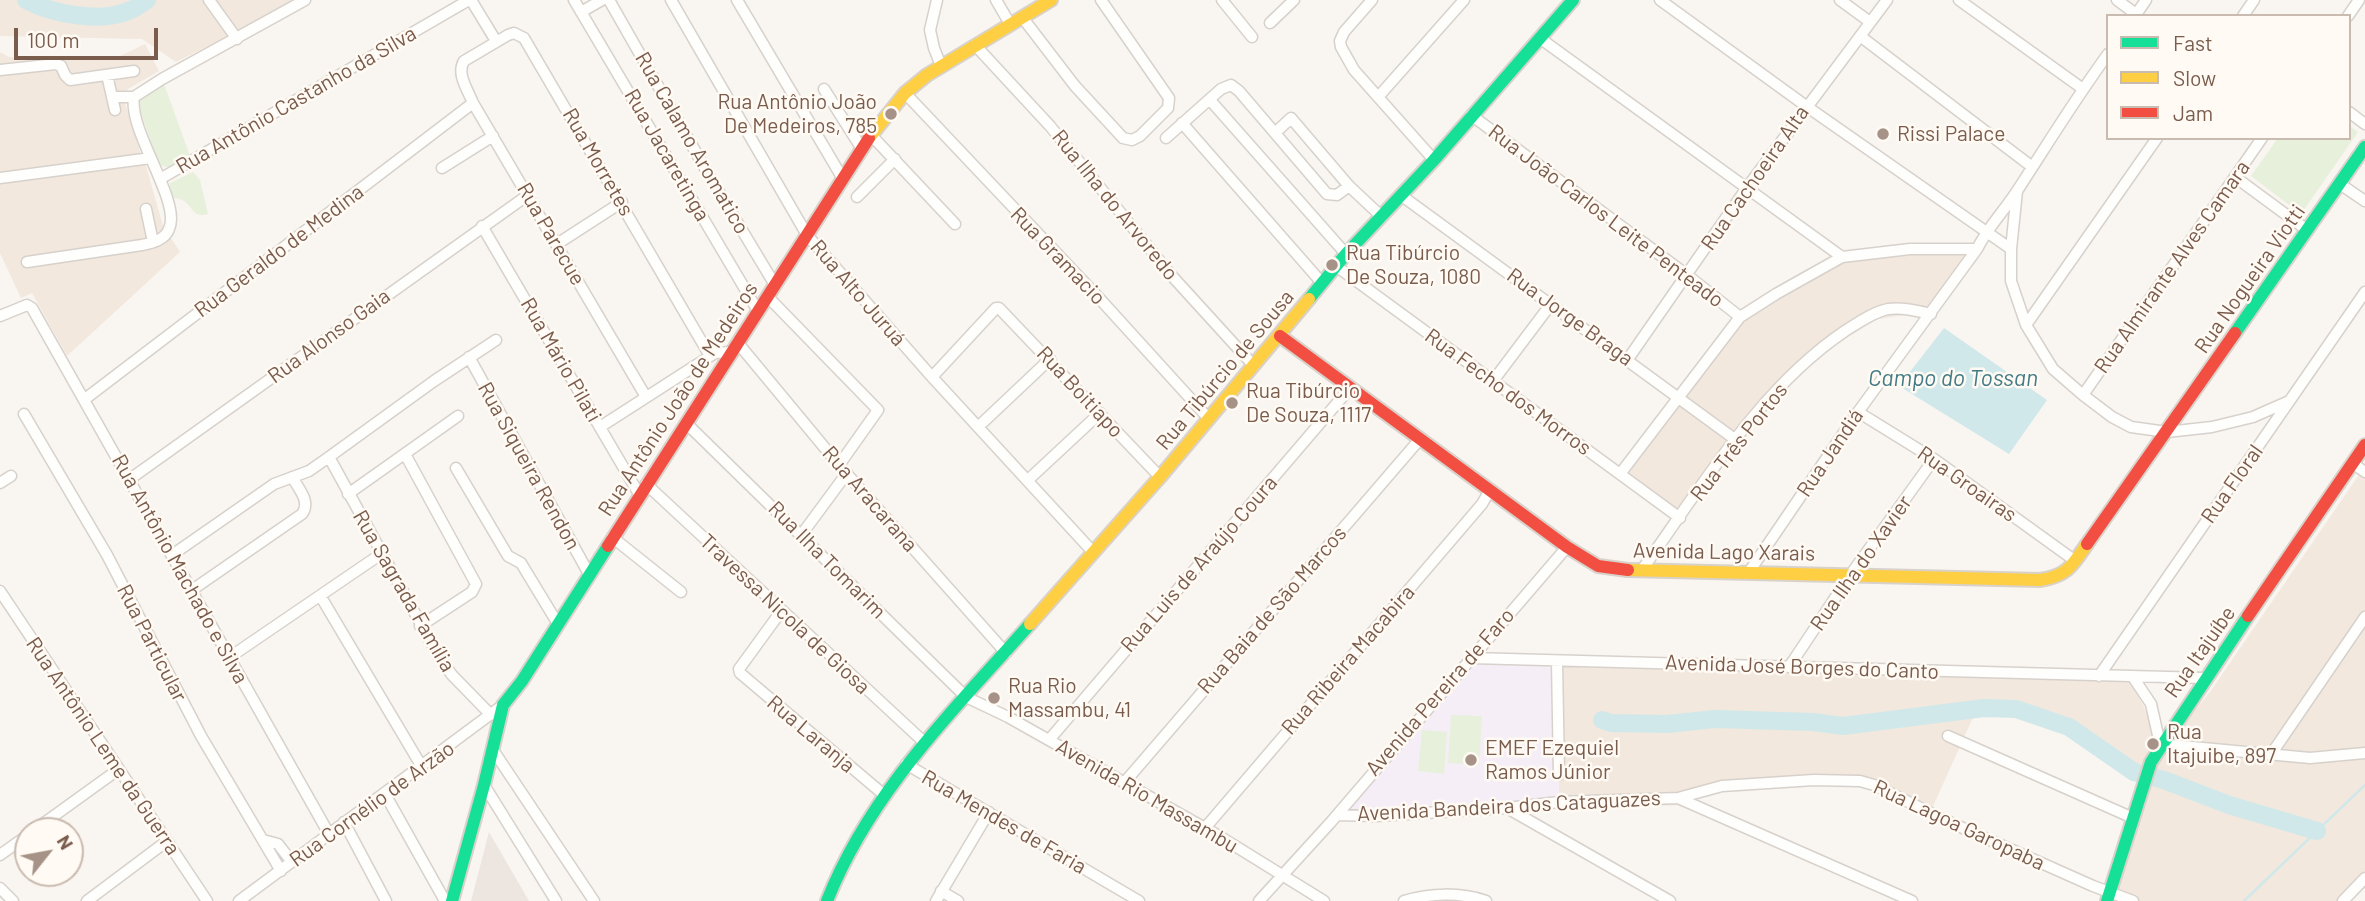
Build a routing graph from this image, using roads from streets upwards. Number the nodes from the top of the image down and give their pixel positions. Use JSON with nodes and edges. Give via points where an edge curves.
{"nodes":[{"id":1,"x":209,"y":0,"type":"edge"},
{"id":2,"x":305,"y":0,"type":"edge"},
{"id":3,"x":470,"y":0,"type":"edge"},
{"id":4,"x":574,"y":0,"type":"edge"},
{"id":5,"x":602,"y":0,"type":"edge"},
{"id":6,"x":609,"y":0,"type":"edge"},
{"id":7,"x":671,"y":0,"type":"edge"},
{"id":8,"x":737,"y":0,"type":"edge"},
{"id":9,"x":937,"y":0,"type":"edge"},
{"id":10,"x":996,"y":0,"type":"edge"},
{"id":11,"x":1051,"y":0,"type":"edge"},
{"id":12,"x":1101,"y":0,"type":"edge"},
{"id":13,"x":1222,"y":0,"type":"edge"},
{"id":14,"x":1294,"y":0,"type":"edge"},
{"id":15,"x":1372,"y":0,"type":"edge"},
{"id":16,"x":1464,"y":0,"type":"edge"},
{"id":17,"x":1573,"y":0,"type":"edge"},
{"id":18,"x":1660,"y":0,"type":"edge"},
{"id":19,"x":1840,"y":0,"type":"edge"},
{"id":20,"x":1886,"y":0,"type":"edge"},
{"id":21,"x":1959,"y":0,"type":"edge"},
{"id":22,"x":2116,"y":0,"type":"edge"},
{"id":23,"x":581,"y":12,"type":"junction"},
{"id":24,"x":2135,"y":14,"type":"edge"},
{"id":25,"x":1016,"y":20,"type":"junction"},
{"id":26,"x":1870,"y":22,"type":"junction"},
{"id":27,"x":1270,"y":23,"type":"dead end"},
{"id":28,"x":1860,"y":36,"type":"junction"},
{"id":29,"x":1252,"y":37,"type":"dead end"},
{"id":30,"x":237,"y":39,"type":"junction"},
{"id":31,"x":1541,"y":39,"type":"junction"},
{"id":32,"x":496,"y":41,"type":"junction"},
{"id":33,"x":975,"y":45,"type":"junction"},
{"id":34,"x":2106,"y":57,"type":"edge"},
{"id":35,"x":941,"y":66,"type":"junction"},
{"id":36,"x":0,"y":70,"type":"edge"},
{"id":37,"x":134,"y":71,"type":"dead end"},
{"id":38,"x":107,"y":75,"type":"junction"},
{"id":39,"x":824,"y":89,"type":"dead end"},
{"id":40,"x":2083,"y":89,"type":"junction"},
{"id":41,"x":905,"y":93,"type":"junction"},
{"id":42,"x":1379,"y":96,"type":"junction"},
{"id":43,"x":112,"y":97,"type":"junction"},
{"id":44,"x":134,"y":97,"type":"junction"},
{"id":45,"x":1210,"y":100,"type":"junction"},
{"id":46,"x":473,"y":103,"type":"junction"},
{"id":47,"x":1806,"y":106,"type":"junction"},
{"id":48,"x":115,"y":110,"type":"dead end"},
{"id":49,"x":1471,"y":116,"type":"junction"},
{"id":50,"x":1182,"y":123,"type":"junction"},
{"id":51,"x":1275,"y":133,"type":"junction"},
{"id":52,"x":871,"y":135,"type":"junction"},
{"id":53,"x":493,"y":136,"type":"junction"},
{"id":54,"x":1166,"y":138,"type":"dead end"},
{"id":55,"x":2156,"y":140,"type":"edge"},
{"id":56,"x":2261,"y":140,"type":"edge"},
{"id":57,"x":2365,"y":147,"type":"edge"},
{"id":58,"x":862,"y":149,"type":"junction"},
{"id":59,"x":151,"y":158,"type":"junction"},
{"id":60,"x":895,"y":159,"type":"junction"},
{"id":61,"x":1434,"y":160,"type":"junction"},
{"id":62,"x":2031,"y":166,"type":"junction"},
{"id":63,"x":443,"y":168,"type":"dead end"},
{"id":64,"x":2235,"y":177,"type":"junction"},
{"id":65,"x":0,"y":178,"type":"edge"},
{"id":66,"x":160,"y":179,"type":"junction"},
{"id":67,"x":842,"y":179,"type":"junction"},
{"id":68,"x":2340,"y":184,"type":"junction"},
{"id":69,"x":1349,"y":186,"type":"junction"},
{"id":70,"x":1746,"y":189,"type":"junction"},
{"id":71,"x":2017,"y":191,"type":"junction"},
{"id":72,"x":528,"y":195,"type":"junction"},
{"id":73,"x":1402,"y":196,"type":"junction"},
{"id":74,"x":857,"y":197,"type":"dead end"},
{"id":75,"x":2365,"y":201,"type":"edge"},
{"id":76,"x":622,"y":202,"type":"junction"},
{"id":77,"x":146,"y":209,"type":"dead end"},
{"id":78,"x":1382,"y":217,"type":"junction"},
{"id":79,"x":955,"y":224,"type":"dead end"},
{"id":80,"x":482,"y":226,"type":"junction"},
{"id":81,"x":2307,"y":230,"type":"junction"},
{"id":82,"x":1986,"y":232,"type":"junction"},
{"id":83,"x":807,"y":235,"type":"junction"},
{"id":84,"x":153,"y":242,"type":"junction"},
{"id":85,"x":557,"y":244,"type":"junction"},
{"id":86,"x":1977,"y":249,"type":"junction"},
{"id":87,"x":2011,"y":249,"type":"junction"},
{"id":88,"x":1346,"y":254,"type":"junction"},
{"id":89,"x":1842,"y":257,"type":"junction"},
{"id":90,"x":27,"y":262,"type":"dead end"},
{"id":91,"x":1336,"y":266,"type":"junction"},
{"id":92,"x":1687,"y":275,"type":"junction"},
{"id":93,"x":1322,"y":283,"type":"junction"},
{"id":94,"x":775,"y":285,"type":"junction"},
{"id":95,"x":2365,"y":292,"type":"edge"},
{"id":96,"x":768,"y":297,"type":"junction"},
{"id":97,"x":1551,"y":304,"type":"junction"},
{"id":98,"x":758,"y":311,"type":"junction"},
{"id":99,"x":1931,"y":314,"type":"junction"},
{"id":100,"x":0,"y":316,"type":"edge"},
{"id":101,"x":1740,"y":317,"type":"junction"},
{"id":102,"x":2026,"y":325,"type":"junction"},
{"id":103,"x":1280,"y":336,"type":"junction"},
{"id":104,"x":496,"y":340,"type":"dead end"},
{"id":105,"x":734,"y":347,"type":"junction"},
{"id":106,"x":710,"y":356,"type":"junction"},
{"id":107,"x":469,"y":357,"type":"junction"},
{"id":108,"x":1050,"y":359,"type":"junction"},
{"id":109,"x":1628,"y":359,"type":"junction"},
{"id":110,"x":1254,"y":366,"type":"junction"},
{"id":111,"x":932,"y":377,"type":"junction"},
{"id":112,"x":1493,"y":381,"type":"junction"},
{"id":113,"x":1350,"y":388,"type":"junction"},
{"id":114,"x":2083,"y":395,"type":"junction"},
{"id":115,"x":1678,"y":396,"type":"junction"},
{"id":116,"x":646,"y":397,"type":"junction"},
{"id":117,"x":85,"y":399,"type":"junction"},
{"id":118,"x":2288,"y":402,"type":"junction"},
{"id":119,"x":1857,"y":412,"type":"junction"},
{"id":120,"x":1100,"y":413,"type":"junction"},
{"id":121,"x":24,"y":414,"type":"dead end"},
{"id":122,"x":458,"y":416,"type":"dead end"},
{"id":123,"x":1209,"y":419,"type":"junction"},
{"id":124,"x":686,"y":423,"type":"junction"},
{"id":125,"x":600,"y":427,"type":"junction"},
{"id":126,"x":978,"y":427,"type":"junction"},
{"id":127,"x":2167,"y":432,"type":"junction"},
{"id":128,"x":1420,"y":439,"type":"junction"},
{"id":129,"x":1737,"y":440,"type":"junction"},
{"id":130,"x":2365,"y":445,"type":"edge"},
{"id":131,"x":405,"y":454,"type":"junction"},
{"id":132,"x":329,"y":457,"type":"junction"},
{"id":133,"x":1934,"y":459,"type":"junction"},
{"id":134,"x":2353,"y":463,"type":"junction"},
{"id":135,"x":456,"y":468,"type":"dead end"},
{"id":136,"x":843,"y":469,"type":"junction"},
{"id":137,"x":2365,"y":472,"type":"edge"},
{"id":138,"x":1620,"y":474,"type":"junction"},
{"id":139,"x":11,"y":475,"type":"dead end"},
{"id":140,"x":292,"y":477,"type":"junction"},
{"id":141,"x":1160,"y":477,"type":"junction"},
{"id":142,"x":130,"y":479,"type":"junction"},
{"id":143,"x":1028,"y":480,"type":"junction"},
{"id":144,"x":0,"y":483,"type":"edge"},
{"id":145,"x":643,"y":489,"type":"junction"},
{"id":146,"x":1490,"y":490,"type":"junction"},
{"id":147,"x":348,"y":494,"type":"junction"},
{"id":148,"x":1680,"y":518,"type":"junction"},
{"id":149,"x":802,"y":534,"type":"junction"},
{"id":150,"x":612,"y":537,"type":"junction"},
{"id":151,"x":1567,"y":547,"type":"junction"},
{"id":152,"x":1093,"y":552,"type":"junction"},
{"id":153,"x":381,"y":554,"type":"junction"},
{"id":154,"x":172,"y":555,"type":"junction"},
{"id":155,"x":2074,"y":560,"type":"junction"},
{"id":156,"x":1641,"y":571,"type":"junction"},
{"id":157,"x":1749,"y":572,"type":"junction"},
{"id":158,"x":589,"y":574,"type":"junction"},
{"id":159,"x":1851,"y":574,"type":"junction"},
{"id":160,"x":192,"y":590,"type":"junction"},
{"id":161,"x":0,"y":591,"type":"edge"},
{"id":162,"x":681,"y":592,"type":"dead end"},
{"id":163,"x":321,"y":597,"type":"junction"},
{"id":164,"x":782,"y":610,"type":"junction"},
{"id":165,"x":2365,"y":617,"type":"edge"},
{"id":166,"x":558,"y":624,"type":"junction"},
{"id":167,"x":420,"y":625,"type":"junction"},
{"id":168,"x":1006,"y":653,"type":"junction"},
{"id":169,"x":230,"y":657,"type":"junction"},
{"id":170,"x":1471,"y":658,"type":"junction"},
{"id":171,"x":1557,"y":662,"type":"junction"},
{"id":172,"x":1789,"y":667,"type":"junction"},
{"id":173,"x":2099,"y":676,"type":"junction"},
{"id":174,"x":2133,"y":677,"type":"junction"},
{"id":175,"x":2204,"y":678,"type":"junction"},
{"id":176,"x":966,"y":697,"type":"junction"},
{"id":177,"x":503,"y":705,"type":"junction"},
{"id":178,"x":491,"y":715,"type":"junction"},
{"id":179,"x":1948,"y":736,"type":"dead end"},
{"id":180,"x":1049,"y":740,"type":"junction"},
{"id":181,"x":925,"y":743,"type":"junction"},
{"id":182,"x":2160,"y":744,"type":"junction"},
{"id":183,"x":493,"y":750,"type":"junction"},
{"id":184,"x":2272,"y":753,"type":"junction"},
{"id":185,"x":2365,"y":753,"type":"edge"},
{"id":186,"x":906,"y":764,"type":"junction"},
{"id":187,"x":422,"y":767,"type":"junction"},
{"id":188,"x":119,"y":768,"type":"junction"},
{"id":189,"x":1559,"y":775,"type":"dead end"},
{"id":190,"x":1124,"y":783,"type":"junction"},
{"id":191,"x":484,"y":785,"type":"junction"},
{"id":192,"x":385,"y":794,"type":"junction"},
{"id":193,"x":883,"y":794,"type":"junction"},
{"id":194,"x":1678,"y":798,"type":"junction"},
{"id":195,"x":1507,"y":808,"type":"junction"},
{"id":196,"x":989,"y":812,"type":"junction"},
{"id":197,"x":1337,"y":815,"type":"junction"},
{"id":198,"x":52,"y":817,"type":"edge"},
{"id":199,"x":2133,"y":818,"type":"junction"},
{"id":200,"x":344,"y":822,"type":"junction"},
{"id":201,"x":1205,"y":828,"type":"junction"},
{"id":202,"x":329,"y":834,"type":"junction"},
{"id":203,"x":263,"y":840,"type":"junction"},
{"id":204,"x":167,"y":841,"type":"junction"},
{"id":205,"x":292,"y":862,"type":"junction"},
{"id":206,"x":281,"y":871,"type":"junction"},
{"id":207,"x":1283,"y":875,"type":"junction"},
{"id":208,"x":2365,"y":878,"type":"edge"},
{"id":209,"x":0,"y":888,"type":"edge"},
{"id":210,"x":939,"y":896,"type":"edge"},
{"id":211,"x":2109,"y":897,"type":"edge"},
{"id":212,"x":13,"y":901,"type":"edge"},
{"id":213,"x":87,"y":901,"type":"edge"},
{"id":214,"x":207,"y":901,"type":"edge"},
{"id":215,"x":239,"y":901,"type":"edge"},
{"id":216,"x":386,"y":901,"type":"edge"},
{"id":217,"x":445,"y":901,"type":"edge"},
{"id":218,"x":452,"y":901,"type":"edge"},
{"id":219,"x":556,"y":901,"type":"edge"},
{"id":220,"x":594,"y":901,"type":"edge"},
{"id":221,"x":827,"y":901,"type":"edge"},
{"id":222,"x":958,"y":901,"type":"edge"},
{"id":223,"x":1139,"y":901,"type":"edge"},
{"id":224,"x":1259,"y":901,"type":"edge"},
{"id":225,"x":1324,"y":901,"type":"edge"},
{"id":226,"x":1404,"y":901,"type":"edge"},
{"id":227,"x":1486,"y":901,"type":"edge"},
{"id":228,"x":1670,"y":901,"type":"edge"},
{"id":229,"x":1911,"y":901,"type":"edge"},
{"id":230,"x":2133,"y":901,"type":"edge"},
{"id":231,"x":2343,"y":901,"type":"edge"}],
"edges":[{"from":1,"to":30,"type":"street"},
{"from":2,"to":30,"type":"street"},
{"from":3,"to":32,"type":"street"},
{"from":3,"to":66,"type":"street","name":"Rua Antônio Castanho da Silva"},
{"from":4,"to":23,"type":"street","name":"Rua Jacaretinga"},
{"from":5,"to":23,"type":"street"},
{"from":6,"to":94,"type":"street","name":"Rua Calamo Aromatico"},
{"from":7,"to":83,"type":"street","name":"Rua Alto Juruá"},
{"from":8,"to":67,"type":"street"},
{"from":9,"to":35,"type":"street","via":[[930,30]]},
{"from":10,"to":25,"type":"street"},
{"from":11,"to":25,"type":"street","name":"Rua Antônio João de Medeiros"},
{"from":12,"to":25,"type":"street","via":[[1169,98],[1168,108],[1129,141]]},
{"from":13,"to":29,"type":"street"},
{"from":14,"to":27,"type":"street"},
{"from":15,"to":42,"type":"street","via":[[1340,41],[1346,59]]},
{"from":16,"to":42,"type":"street"},
{"from":17,"to":31,"type":"street","name":"Rua Tibúrcio de Sousa"},
{"from":18,"to":47,"type":"street"},
{"from":19,"to":26,"type":"street"},
{"from":20,"to":26,"type":"street","name":"Rua Cachoeira Alta"},
{"from":21,"to":40,"type":"street"},
{"from":22,"to":24,"type":"street"},
{"from":23,"to":98,"type":"street","name":"Rua Jacaretinga"},
{"from":25,"to":33,"type":"street","name":"Rua Antônio João de Medeiros"},
{"from":26,"to":28,"type":"street","name":"Rua Cachoeira Alta"},
{"from":28,"to":47,"type":"street","name":"Rua Cachoeira Alta"},
{"from":28,"to":62,"type":"street"},
{"from":30,"to":44,"type":"street"},
{"from":31,"to":49,"type":"street","name":"Rua Tibúrcio de Sousa"},
{"from":31,"to":70,"type":"street"},
{"from":32,"to":46,"type":"street","name":"Rua Parecue","via":[[464,61],[460,70]]},
{"from":32,"to":76,"type":"street","name":"Rua Morretes","via":[[514,33],[524,38]]},
{"from":33,"to":35,"type":"street","name":"Rua Antônio João de Medeiros"},
{"from":33,"to":110,"type":"street","name":"Rua Ilha do Arvoredo","via":[[1059,136],[1171,276]]},
{"from":34,"to":40,"type":"street","name":"Rua Jandiá"},
{"from":35,"to":41,"type":"street","name":"Rua Antônio João de Medeiros"},
{"from":36,"to":38,"type":"street","via":[[56,64],[70,80]]},
{"from":37,"to":38,"type":"street"},
{"from":38,"to":43,"type":"street"},
{"from":39,"to":58,"type":"street"},
{"from":40,"to":62,"type":"street","name":"Rua Jandiá"},
{"from":41,"to":52,"type":"street","name":"Rua Antônio João de Medeiros"},
{"from":41,"to":123,"type":"street","name":"Rua Gramacio"},
{"from":42,"to":61,"type":"street"},
{"from":43,"to":44,"type":"street"},
{"from":43,"to":48,"type":"street"},
{"from":44,"to":59,"type":"street","via":[[135,118]]},
{"from":45,"to":50,"type":"street"},
{"from":45,"to":51,"type":"street","via":[[1224,87],[1234,86]]},
{"from":45,"to":88,"type":"street"},
{"from":46,"to":53,"type":"street","name":"Rua Parecue"},
{"from":46,"to":117,"type":"street","name":"Rua Geraldo de Medina"},
{"from":47,"to":70,"type":"street","name":"Rua Cachoeira Alta"},
{"from":47,"to":82,"type":"street"},
{"from":49,"to":61,"type":"street","name":"Rua Tibúrcio de Sousa"},
{"from":49,"to":92,"type":"street","name":"Rua João Carlos Leite Penteado"},
{"from":50,"to":54,"type":"street"},
{"from":50,"to":93,"type":"street"},
{"from":51,"to":69,"type":"street","via":[[1327,194],[1337,195]]},
{"from":51,"to":69,"type":"street","via":[[1291,118]]},
{"from":52,"to":58,"type":"street","name":"Rua Antônio João de Medeiros"},
{"from":52,"to":60,"type":"street"},
{"from":53,"to":63,"type":"street"},
{"from":53,"to":72,"type":"street","name":"Rua Parecue"},
{"from":55,"to":102,"type":"street"},
{"from":56,"to":64,"type":"street","name":"Rua Almirante Alves Camara"},
{"from":57,"to":68,"type":"street","name":"Rua Nogueira Viotti"},
{"from":58,"to":67,"type":"street","name":"Rua Antônio João de Medeiros"},
{"from":59,"to":65,"type":"street"},
{"from":59,"to":66,"type":"street"},
{"from":60,"to":74,"type":"street"},
{"from":60,"to":79,"type":"street"},
{"from":61,"to":73,"type":"street","name":"Rua Tibúrcio de Sousa"},
{"from":62,"to":71,"type":"street","name":"Rua Jandiá"},
{"from":64,"to":81,"type":"street"},
{"from":64,"to":114,"type":"street","name":"Rua Almirante Alves Camara"},
{"from":66,"to":84,"type":"street","via":[[172,221],[166,234]]},
{"from":67,"to":83,"type":"street","name":"Rua Antônio João de Medeiros"},
{"from":68,"to":75,"type":"street"},
{"from":68,"to":81,"type":"street","name":"Rua Nogueira Viotti"},
{"from":69,"to":78,"type":"street"},
{"from":70,"to":89,"type":"street"},
{"from":70,"to":92,"type":"street","name":"Rua Cachoeira Alta"},
{"from":71,"to":82,"type":"street","name":"Rua Jandiá"},
{"from":71,"to":87,"type":"street"},
{"from":72,"to":80,"type":"street","name":"Rua Alonso Gaia"},
{"from":72,"to":85,"type":"street","name":"Rua Parecue"},
{"from":73,"to":78,"type":"street","name":"Rua Tibúrcio de Sousa"},
{"from":73,"to":97,"type":"street","name":"Rua Jorge Braga"},
{"from":76,"to":85,"type":"street"},
{"from":76,"to":106,"type":"street","name":"Rua Morretes"},
{"from":77,"to":84,"type":"street"},
{"from":78,"to":88,"type":"street","name":"Rua Tibúrcio de Sousa"},
{"from":80,"to":125,"type":"street","name":"Rua Mário Pilati"},
{"from":80,"to":142,"type":"street","name":"Rua Alonso Gaia"},
{"from":81,"to":127,"type":"street","name":"Rua Nogueira Viotti"},
{"from":82,"to":86,"type":"street","name":"Rua Jandiá"},
{"from":82,"to":87,"type":"street"},
{"from":83,"to":94,"type":"street","name":"Rua Antônio João de Medeiros"},
{"from":83,"to":111,"type":"street","name":"Rua Alto Juruá"},
{"from":84,"to":90,"type":"street"},
{"from":85,"to":116,"type":"street","name":"Rua Parecue"},
{"from":86,"to":89,"type":"street","via":[[1910,248]]},
{"from":86,"to":99,"type":"street","name":"Rua Jandiá"},
{"from":87,"to":102,"type":"street","via":[[2011,281]]},
{"from":88,"to":91,"type":"street","name":"Rua Tibúrcio de Sousa"},
{"from":89,"to":101,"type":"street"},
{"from":91,"to":93,"type":"street","name":"Rua Tibúrcio de Sousa"},
{"from":91,"to":112,"type":"street","name":"Rua Fecho dos Morros"},
{"from":92,"to":101,"type":"street","name":"Rua João Carlos Leite Penteado"},
{"from":92,"to":109,"type":"street","name":"Rua Cachoeira Alta"},
{"from":93,"to":103,"type":"street","name":"Rua Tibúrcio de Sousa"},
{"from":94,"to":96,"type":"street","name":"Rua Antônio João de Medeiros"},
{"from":95,"to":118,"type":"street","name":"Rua Floral"},
{"from":96,"to":98,"type":"street","name":"Rua Antônio João de Medeiros"},
{"from":96,"to":136,"type":"street","via":[[878,410]]},
{"from":97,"to":109,"type":"street","name":"Rua Jorge Braga"},
{"from":97,"to":112,"type":"street"},
{"from":98,"to":105,"type":"street","name":"Rua Antônio João de Medeiros"},
{"from":99,"to":119,"type":"street","name":"Rua Jandiá"},
{"from":99,"to":129,"type":"street","name":"Rua Três Portos","via":[[1887,309],[1854,325],[1811,356],[1767,400]]},
{"from":100,"to":117,"type":"street","name":"Rua Antônio Machado e Silva","via":[[30,306]]},
{"from":101,"to":115,"type":"street"},
{"from":102,"to":114,"type":"street","via":[[2053,369]]},
{"from":103,"to":110,"type":"street","name":"Rua Tibúrcio de Sousa"},
{"from":103,"to":113,"type":"street","name":"Avenida Lago Xarais"},
{"from":104,"to":107,"type":"street"},
{"from":105,"to":106,"type":"street"},
{"from":105,"to":124,"type":"street","name":"Rua Antônio João de Medeiros"},
{"from":105,"to":136,"type":"street","name":"Rua Aracarana"},
{"from":106,"to":116,"type":"street"},
{"from":107,"to":132,"type":"street"},
{"from":107,"to":158,"type":"street","name":"Rua Siqueira Rendon"},
{"from":108,"to":111,"type":"street","name":"Rua Boitiapo","via":[[999,308]]},
{"from":108,"to":120,"type":"street","name":"Rua Boitiapo"},
{"from":108,"to":126,"type":"street"},
{"from":109,"to":115,"type":"street","name":"Rua Jorge Braga"},
{"from":110,"to":123,"type":"street","name":"Rua Tibúrcio de Sousa"},
{"from":111,"to":126,"type":"street","name":"Rua Alto Juruá"},
{"from":112,"to":138,"type":"street","name":"Rua Fecho dos Morros"},
{"from":113,"to":128,"type":"street","name":"Avenida Lago Xarais"},
{"from":113,"to":180,"type":"street","name":"Rua Luis de Araújo Coura"},
{"from":114,"to":127,"type":"street","via":[[2131,427]]},
{"from":115,"to":129,"type":"street","name":"Rua Jorge Braga"},
{"from":115,"to":138,"type":"street"},
{"from":116,"to":125,"type":"street"},
{"from":117,"to":142,"type":"street","name":"Rua Antônio Machado e Silva"},
{"from":118,"to":127,"type":"street","via":[[2253,417]]},
{"from":118,"to":173,"type":"street","name":"Rua Floral"},
{"from":119,"to":133,"type":"street","name":"Rua Groairas"},
{"from":119,"to":157,"type":"street","name":"Rua Jandiá"},
{"from":120,"to":141,"type":"street","name":"Rua Boitiapo"},
{"from":120,"to":143,"type":"street"},
{"from":121,"to":203,"type":"street","name":"Rua Particular"},
{"from":122,"to":131,"type":"street"},
{"from":123,"to":141,"type":"street","name":"Rua Tibúrcio de Sousa"},
{"from":124,"to":145,"type":"street","name":"Rua Antônio João de Medeiros"},
{"from":124,"to":149,"type":"street","name":"Rua Ilha Tomarim"},
{"from":125,"to":145,"type":"street","name":"Rua Mário Pilati"},
{"from":126,"to":143,"type":"street","name":"Rua Alto Juruá"},
{"from":127,"to":155,"type":"street","name":"Avenida Lago Xarais"},
{"from":128,"to":146,"type":"street","name":"Avenida Lago Xarais"},
{"from":128,"to":190,"type":"street","name":"Rua Baia de São Marcos"},
{"from":129,"to":148,"type":"street","name":"Rua Três Portos"},
{"from":130,"to":134,"type":"street","name":"Rua Itajuíbe"},
{"from":131,"to":147,"type":"street"},
{"from":131,"to":167,"type":"street","via":[[477,584]]},
{"from":132,"to":140,"type":"street"},
{"from":132,"to":147,"type":"street","name":"Rua Sagrada Família"},
{"from":133,"to":155,"type":"street","name":"Rua Groairas"},
{"from":133,"to":159,"type":"street","name":"Rua Ilha do Xavier"},
{"from":134,"to":137,"type":"street"},
{"from":134,"to":175,"type":"street","name":"Rua Itajuíbe"},
{"from":135,"to":166,"type":"street","via":[[509,556],[521,563]]},
{"from":136,"to":149,"type":"street"},
{"from":136,"to":168,"type":"street","name":"Rua Aracarana"},
{"from":138,"to":148,"type":"street","name":"Rua Fecho dos Morros"},
{"from":139,"to":144,"type":"street"},
{"from":140,"to":154,"type":"street","via":[[274,484]]},
{"from":140,"to":160,"type":"street","via":[[305,501],[302,514]]},
{"from":141,"to":152,"type":"street","name":"Rua Tibúrcio de Sousa"},
{"from":142,"to":154,"type":"street","name":"Rua Antônio Machado e Silva"},
{"from":143,"to":152,"type":"street","name":"Rua Alto Juruá"},
{"from":145,"to":150,"type":"street","name":"Rua Antônio João de Medeiros"},
{"from":145,"to":164,"type":"street","name":"Travessa Nicola de Giosa"},
{"from":146,"to":151,"type":"street","name":"Avenida Lago Xarais"},
{"from":146,"to":201,"type":"street","name":"Rua Ribeira Macabira","via":[[1482,505]]},
{"from":147,"to":153,"type":"street","name":"Rua Sagrada Família"},
{"from":148,"to":156,"type":"street","name":"Rua Três Portos"},
{"from":149,"to":176,"type":"street","name":"Rua Ilha Tomarim"},
{"from":150,"to":158,"type":"street","name":"Rua Antônio João de Medeiros"},
{"from":150,"to":162,"type":"street"},
{"from":151,"to":156,"type":"street","name":"Avenida Lago Xarais","via":[[1598,566]]},
{"from":151,"to":170,"type":"street","name":"Avenida Pereira de Faro"},
{"from":152,"to":168,"type":"street","name":"Rua Tibúrcio de Sousa"},
{"from":153,"to":163,"type":"street"},
{"from":153,"to":167,"type":"street","name":"Rua Sagrada Família"},
{"from":154,"to":160,"type":"street","name":"Rua Antônio Machado e Silva"},
{"from":155,"to":159,"type":"street","name":"Avenida Lago Xarais","via":[[2065,573],[2040,580]]},
{"from":156,"to":157,"type":"street","name":"Avenida Lago Xarais"},
{"from":157,"to":159,"type":"street","name":"Avenida Lago Xarais"},
{"from":158,"to":166,"type":"street","name":"Rua Antônio João de Medeiros"},
{"from":159,"to":172,"type":"street","name":"Rua Ilha do Xavier"},
{"from":160,"to":169,"type":"street","name":"Rua Antônio Machado e Silva"},
{"from":161,"to":188,"type":"street","name":"Rua Antônio Leme da Guerra"},
{"from":163,"to":169,"type":"street"},
{"from":163,"to":187,"type":"street"},
{"from":164,"to":181,"type":"street","name":"Travessa Nicola de Giosa"},
{"from":164,"to":193,"type":"street","name":"Rua Laranja","via":[[740,673]]},
{"from":165,"to":184,"type":"street"},
{"from":166,"to":177,"type":"street","name":"Rua Antônio João de Medeiros"},
{"from":167,"to":178,"type":"street","name":"Rua Sagrada Família","via":[[452,675]]},
{"from":168,"to":176,"type":"street","name":"Rua Tibúrcio de Sousa"},
{"from":169,"to":202,"type":"street","name":"Rua Antônio Machado e Silva"},
{"from":170,"to":171,"type":"street","name":"Avenida José Borges do Canto"},
{"from":170,"to":197,"type":"street","name":"Avenida Pereira de Faro"},
{"from":171,"to":172,"type":"street","name":"Avenida José Borges do Canto"},
{"from":171,"to":189,"type":"street"},
{"from":172,"to":173,"type":"street","name":"Avenida José Borges do Canto"},
{"from":173,"to":174,"type":"street","name":"Avenida José Borges do Canto"},
{"from":174,"to":175,"type":"street","name":"Avenida José Borges do Canto"},
{"from":174,"to":182,"type":"street","via":[[2151,704]]},
{"from":175,"to":182,"type":"street","name":"Rua Itajuíbe"},
{"from":176,"to":180,"type":"street","name":"Avenida Rio Massambu"},
{"from":176,"to":181,"type":"street","name":"Rua Tibúrcio de Sousa"},
{"from":177,"to":178,"type":"street","name":"Rua Cornélio de Arzão"},
{"from":177,"to":183,"type":"street","name":"Rua Antônio João de Medeiros"},
{"from":178,"to":187,"type":"street","name":"Rua Cornélio de Arzão"},
{"from":179,"to":199,"type":"street"},
{"from":180,"to":190,"type":"street","name":"Avenida Rio Massambu"},
{"from":181,"to":186,"type":"street","name":"Rua Tibúrcio de Sousa"},
{"from":182,"to":184,"type":"street"},
{"from":182,"to":199,"type":"street","name":"Rua Itajuíbe"},
{"from":183,"to":191,"type":"street","name":"Rua Antônio João de Medeiros"},
{"from":183,"to":220,"type":"street"},
{"from":184,"to":185,"type":"street","via":[[2310,758]]},
{"from":186,"to":193,"type":"street","name":"Rua Tibúrcio de Sousa"},
{"from":186,"to":196,"type":"street","name":"Rua Mendes de Faria"},
{"from":187,"to":192,"type":"street","name":"Rua Cornélio de Arzão"},
{"from":188,"to":198,"type":"street"},
{"from":188,"to":204,"type":"street","name":"Rua Antônio Leme da Guerra"},
{"from":190,"to":201,"type":"street","name":"Avenida Rio Massambu"},
{"from":191,"to":218,"type":"street","name":"Rua Antônio João de Medeiros"},
{"from":191,"to":219,"type":"street"},
{"from":192,"to":200,"type":"street","name":"Rua Cornélio de Arzão"},
{"from":192,"to":217,"type":"street"},
{"from":193,"to":221,"type":"street","name":"Rua Tibúrcio de Sousa"},
{"from":194,"to":195,"type":"street","name":"Avenida Bandeira dos Cataguazes"},
{"from":194,"to":211,"type":"street","name":"Rua Lagoa Garopaba","via":[[1722,786],[1860,780]]},
{"from":194,"to":229,"type":"street","name":"Avenida Bandeira dos Cataguazes"},
{"from":195,"to":197,"type":"street","name":"Avenida Bandeira dos Cataguazes"},
{"from":195,"to":228,"type":"street"},
{"from":196,"to":210,"type":"street"},
{"from":196,"to":223,"type":"street","name":"Rua Mendes de Faria"},
{"from":197,"to":207,"type":"street","name":"Avenida Pereira de Faro"},
{"from":199,"to":211,"type":"street","name":"Rua Itajuíbe"},
{"from":200,"to":202,"type":"street","name":"Rua Cornélio de Arzão"},
{"from":200,"to":216,"type":"street"},
{"from":201,"to":207,"type":"street","name":"Avenida Rio Massambu"},
{"from":202,"to":205,"type":"street","name":"Rua Cornélio de Arzão"},
{"from":203,"to":205,"type":"street","via":[[278,844]]},
{"from":203,"to":206,"type":"street","name":"Rua Particular"},
{"from":204,"to":213,"type":"street"},
{"from":204,"to":214,"type":"street","name":"Rua Antônio Leme da Guerra"},
{"from":205,"to":206,"type":"street","name":"Rua Cornélio de Arzão"},
{"from":206,"to":215,"type":"street","name":"Rua Cornélio de Arzão"},
{"from":207,"to":224,"type":"street","name":"Avenida Pereira de Faro"},
{"from":207,"to":225,"type":"street","name":"Avenida Rio Massambu"},
{"from":208,"to":231,"type":"street"},
{"from":209,"to":212,"type":"street"},
{"from":210,"to":222,"type":"street"},
{"from":211,"to":230,"type":"street","name":"Rua Lagoa Garopaba"},
{"from":226,"to":227,"type":"street","via":[[1459,894]]}]}
